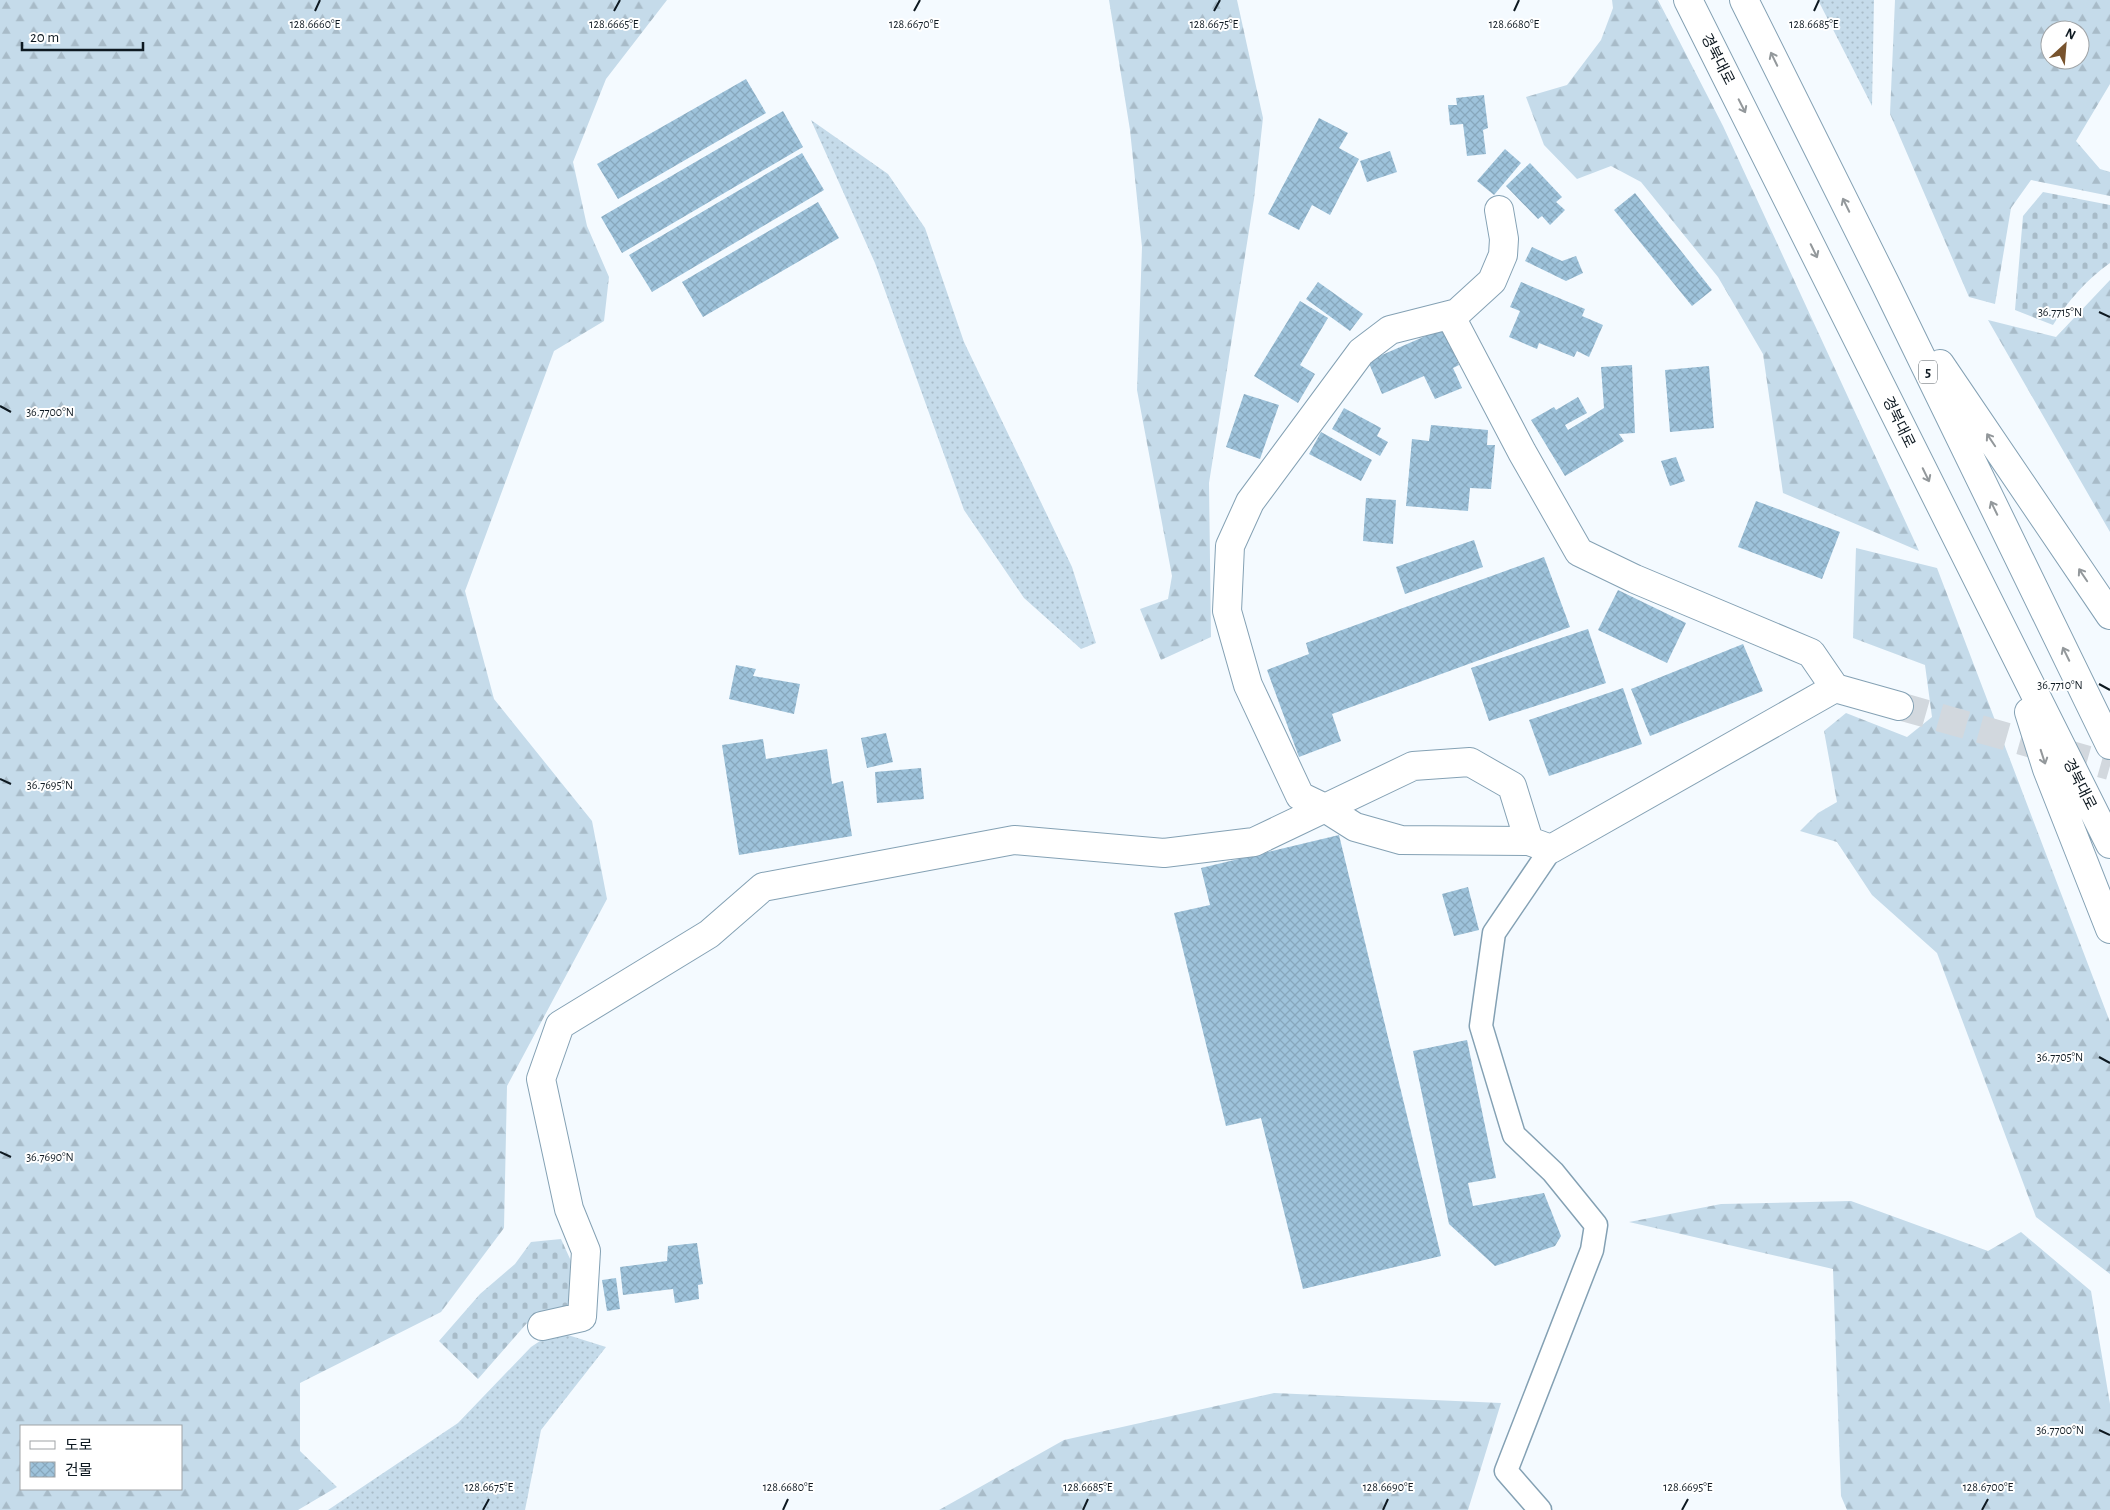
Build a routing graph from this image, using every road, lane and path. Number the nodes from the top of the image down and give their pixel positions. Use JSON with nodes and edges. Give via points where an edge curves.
{"nodes":[{"id":1,"x":1688,"y":0,"type":"edge"},
{"id":2,"x":1744,"y":0,"type":"edge"},
{"id":3,"x":1499,"y":210,"type":"dead end"},
{"id":4,"x":1885,"y":283,"type":"junction"},
{"id":5,"x":1450,"y":315,"type":"junction"},
{"id":6,"x":2110,"y":615,"type":"edge"},
{"id":7,"x":2002,"y":628,"type":"junction"},
{"id":8,"x":1835,"y":688,"type":"junction"},
{"id":9,"x":1899,"y":706,"type":"tunnel mouth"},
{"id":10,"x":2110,"y":745,"type":"edge"},
{"id":11,"x":1325,"y":808,"type":"junction"},
{"id":12,"x":2110,"y":844,"type":"edge"},
{"id":13,"x":1540,"y":845,"type":"junction"},
{"id":14,"x":2110,"y":929,"type":"edge"},
{"id":15,"x":542,"y":1326,"type":"dead end"},
{"id":16,"x":1540,"y":1510,"type":"edge"}],
"edges":[{"from":1,"to":7,"type":"main road","name":"경북대로","one_way":true},
{"from":4,"to":2,"type":"main road","number":"5","one_way":true},
{"from":3,"to":5,"type":"main road","via":[[1503,255],[1492,281],[1457,313]]},
{"from":6,"to":4,"type":"main road","one_way":true},
{"from":10,"to":4,"type":"main road","number":"5","one_way":true},
{"from":5,"to":8,"type":"main road","via":[[1579,552],[1811,653]]},
{"from":5,"to":11,"type":"main road","via":[[1390,330],[1361,352],[1250,502],[1230,546],[1227,611],[1248,685],[1300,796]]},
{"from":7,"to":12,"type":"main road","name":"경북대로"},
{"from":7,"to":14,"type":"main road","one_way":true,"via":[[2047,769]]},
{"from":8,"to":9,"type":"main road"},
{"from":8,"to":13,"type":"main road"},
{"from":11,"to":13,"type":"main road","via":[[1355,827],[1401,840]]},
{"from":11,"to":13,"type":"main road","via":[[1413,766],[1470,762],[1512,786]]},
{"from":11,"to":15,"type":"main road","via":[[1254,842],[1164,853],[1014,840],[763,887],[709,934],[560,1025],[541,1079],[569,1209],[586,1251],[582,1317]]},
{"from":13,"to":16,"type":"lane","via":[[1494,933],[1481,1026],[1514,1135],[1553,1172],[1596,1225],[1592,1250],[1506,1471]]}]}
